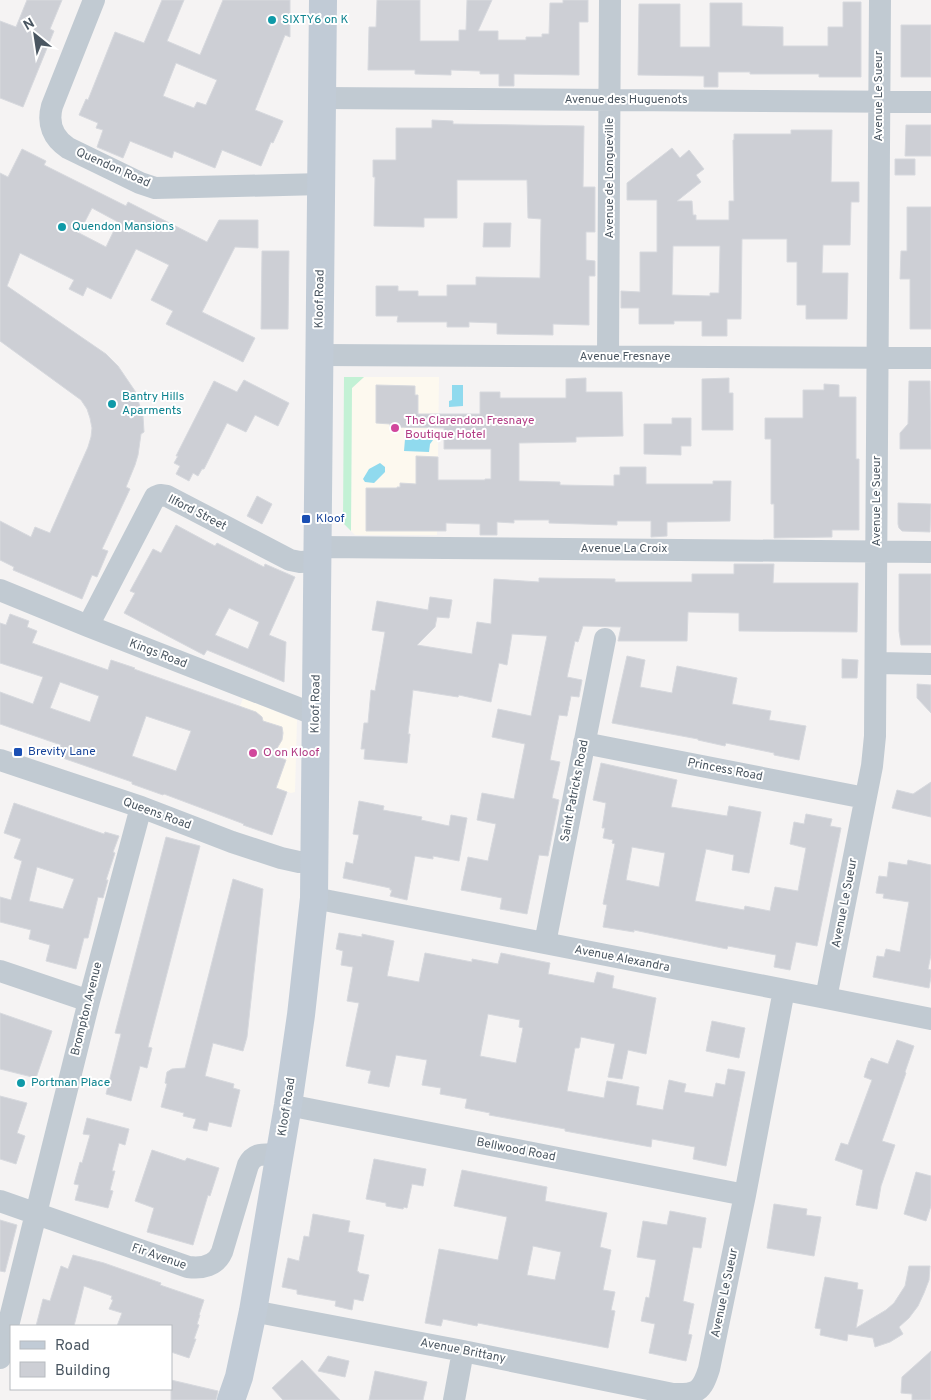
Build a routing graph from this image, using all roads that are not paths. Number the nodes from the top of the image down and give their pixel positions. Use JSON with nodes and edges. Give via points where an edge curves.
{"nodes":[{"id":1,"x":94,"y":0,"type":"edge"},
{"id":2,"x":323,"y":0,"type":"edge"},
{"id":3,"x":610,"y":0,"type":"edge"},
{"id":4,"x":880,"y":0,"type":"edge"},
{"id":5,"x":322,"y":98,"type":"junction"},
{"id":6,"x":610,"y":100,"type":"junction"},
{"id":7,"x":879,"y":102,"type":"junction"},
{"id":8,"x":931,"y":102,"type":"edge"},
{"id":9,"x":322,"y":184,"type":"junction"},
{"id":10,"x":320,"y":355,"type":"junction"},
{"id":11,"x":608,"y":356,"type":"junction"},
{"id":12,"x":877,"y":358,"type":"junction"},
{"id":13,"x":931,"y":358,"type":"edge"},
{"id":14,"x":876,"y":551,"type":"junction"},
{"id":15,"x":931,"y":552,"type":"edge"},
{"id":16,"x":318,"y":554,"type":"junction"},
{"id":17,"x":0,"y":590,"type":"edge"},
{"id":18,"x":88,"y":626,"type":"junction"},
{"id":19,"x":605,"y":639,"type":"dead end"},
{"id":20,"x":876,"y":663,"type":"junction"},
{"id":21,"x":931,"y":664,"type":"edge"},
{"id":22,"x":316,"y":715,"type":"junction"},
{"id":23,"x":584,"y":743,"type":"junction"},
{"id":24,"x":1,"y":767,"type":"edge"},
{"id":25,"x":865,"y":798,"type":"junction"},
{"id":26,"x":141,"y":807,"type":"junction"},
{"id":27,"x":314,"y":862,"type":"junction"},
{"id":28,"x":314,"y":898,"type":"junction"},
{"id":29,"x":545,"y":944,"type":"junction"},
{"id":30,"x":0,"y":971,"type":"edge"},
{"id":31,"x":784,"y":990,"type":"junction"},
{"id":32,"x":826,"y":998,"type":"junction"},
{"id":33,"x":88,"y":1001,"type":"junction"},
{"id":34,"x":931,"y":1019,"type":"edge"},
{"id":35,"x":288,"y":1105,"type":"junction"},
{"id":36,"x":280,"y":1154,"type":"junction"},
{"id":37,"x":745,"y":1194,"type":"junction"},
{"id":38,"x":0,"y":1201,"type":"edge"},
{"id":39,"x":36,"y":1214,"type":"junction"},
{"id":40,"x":254,"y":1311,"type":"junction"},
{"id":41,"x":463,"y":1351,"type":"junction"},
{"id":42,"x":0,"y":1358,"type":"edge"},
{"id":43,"x":673,"y":1394,"type":"joint"},
{"id":44,"x":231,"y":1400,"type":"edge"},
{"id":45,"x":454,"y":1400,"type":"edge"}],
"edges":[{"from":1,"to":9,"type":"street","name":"Quendon Road","via":[[52,106],[50,126],[60,142],[155,188]]},
{"from":2,"to":5,"type":"main road","name":"Kloof Road"},
{"from":3,"to":6,"type":"street","name":"Avenue de Longueville"},
{"from":4,"to":7,"type":"street","name":"Avenue Le Sueur"},
{"from":5,"to":6,"type":"street","name":"Avenue des Huguenots"},
{"from":5,"to":9,"type":"main road","name":"Kloof Road"},
{"from":6,"to":7,"type":"street","name":"Avenue des Huguenots"},
{"from":6,"to":11,"type":"street","name":"Avenue de Longueville"},
{"from":7,"to":8,"type":"street","name":"Avenue des Huguenots"},
{"from":7,"to":12,"type":"street","name":"Avenue Le Sueur"},
{"from":9,"to":10,"type":"main road","name":"Kloof Road"},
{"from":10,"to":11,"type":"street","name":"Avenue Fresnaye"},
{"from":10,"to":16,"type":"main road","name":"Kloof Road"},
{"from":11,"to":12,"type":"street","name":"Avenue Fresnaye"},
{"from":12,"to":13,"type":"street","name":"Avenue Fresnaye"},
{"from":12,"to":14,"type":"street","name":"Avenue Le Sueur"},
{"from":14,"to":15,"type":"street","name":"Avenue La Croix"},
{"from":14,"to":16,"type":"street","name":"Avenue La Croix"},
{"from":14,"to":20,"type":"street","name":"Avenue Le Sueur"},
{"from":16,"to":18,"type":"street","name":"Ilford Street","via":[[300,562],[290,560],[167,496],[155,497]]},
{"from":16,"to":22,"type":"main road","name":"Kloof Road"},
{"from":17,"to":18,"type":"street","name":"Kings Road"},
{"from":18,"to":22,"type":"street","name":"Kings Road"},
{"from":19,"to":23,"type":"street","name":"Saint Patricks Road"},
{"from":20,"to":21,"type":"street"},
{"from":20,"to":25,"type":"street","name":"Avenue Le Sueur","via":[[874,752]]},
{"from":22,"to":27,"type":"main road","name":"Kloof Road"},
{"from":23,"to":25,"type":"street","name":"Princess Road"},
{"from":23,"to":29,"type":"street","name":"Saint Patricks Road"},
{"from":24,"to":26,"type":"street","name":"Queens Road"},
{"from":25,"to":32,"type":"street","name":"Avenue Le Sueur"},
{"from":26,"to":27,"type":"street","name":"Queens Road","via":[[281,858]]},
{"from":26,"to":33,"type":"street","name":"Brompton Avenue"},
{"from":27,"to":28,"type":"main road","name":"Kloof Road"},
{"from":28,"to":29,"type":"street","name":"Avenue Alexandra"},
{"from":28,"to":35,"type":"main road","name":"Kloof Road"},
{"from":29,"to":31,"type":"street","name":"Avenue Alexandra"},
{"from":30,"to":33,"type":"street"},
{"from":31,"to":32,"type":"street","name":"Avenue Alexandra"},
{"from":31,"to":37,"type":"street","name":"Avenue Le Sueur"},
{"from":32,"to":34,"type":"street","name":"Avenue Alexandra"},
{"from":33,"to":39,"type":"street","name":"Brompton Avenue"},
{"from":35,"to":36,"type":"main road","name":"Kloof Road"},
{"from":35,"to":37,"type":"street","name":"Bellwood Road"},
{"from":36,"to":39,"type":"street","name":"Fir Avenue","via":[[259,1155],[250,1160],[222,1252],[216,1261],[201,1268],[188,1267]]},
{"from":36,"to":40,"type":"main road","name":"Kloof Road"},
{"from":37,"to":43,"type":"street","name":"Avenue Le Sueur","via":[[704,1382],[689,1395]]},
{"from":38,"to":39,"type":"street","name":"Fir Avenue"},
{"from":39,"to":42,"type":"street","name":"Brompton Avenue"},
{"from":40,"to":41,"type":"street","name":"Avenue Brittany"},
{"from":40,"to":44,"type":"main road","name":"Kloof Road"},
{"from":41,"to":43,"type":"street","name":"Avenue Brittany"},
{"from":41,"to":45,"type":"street"}]}
